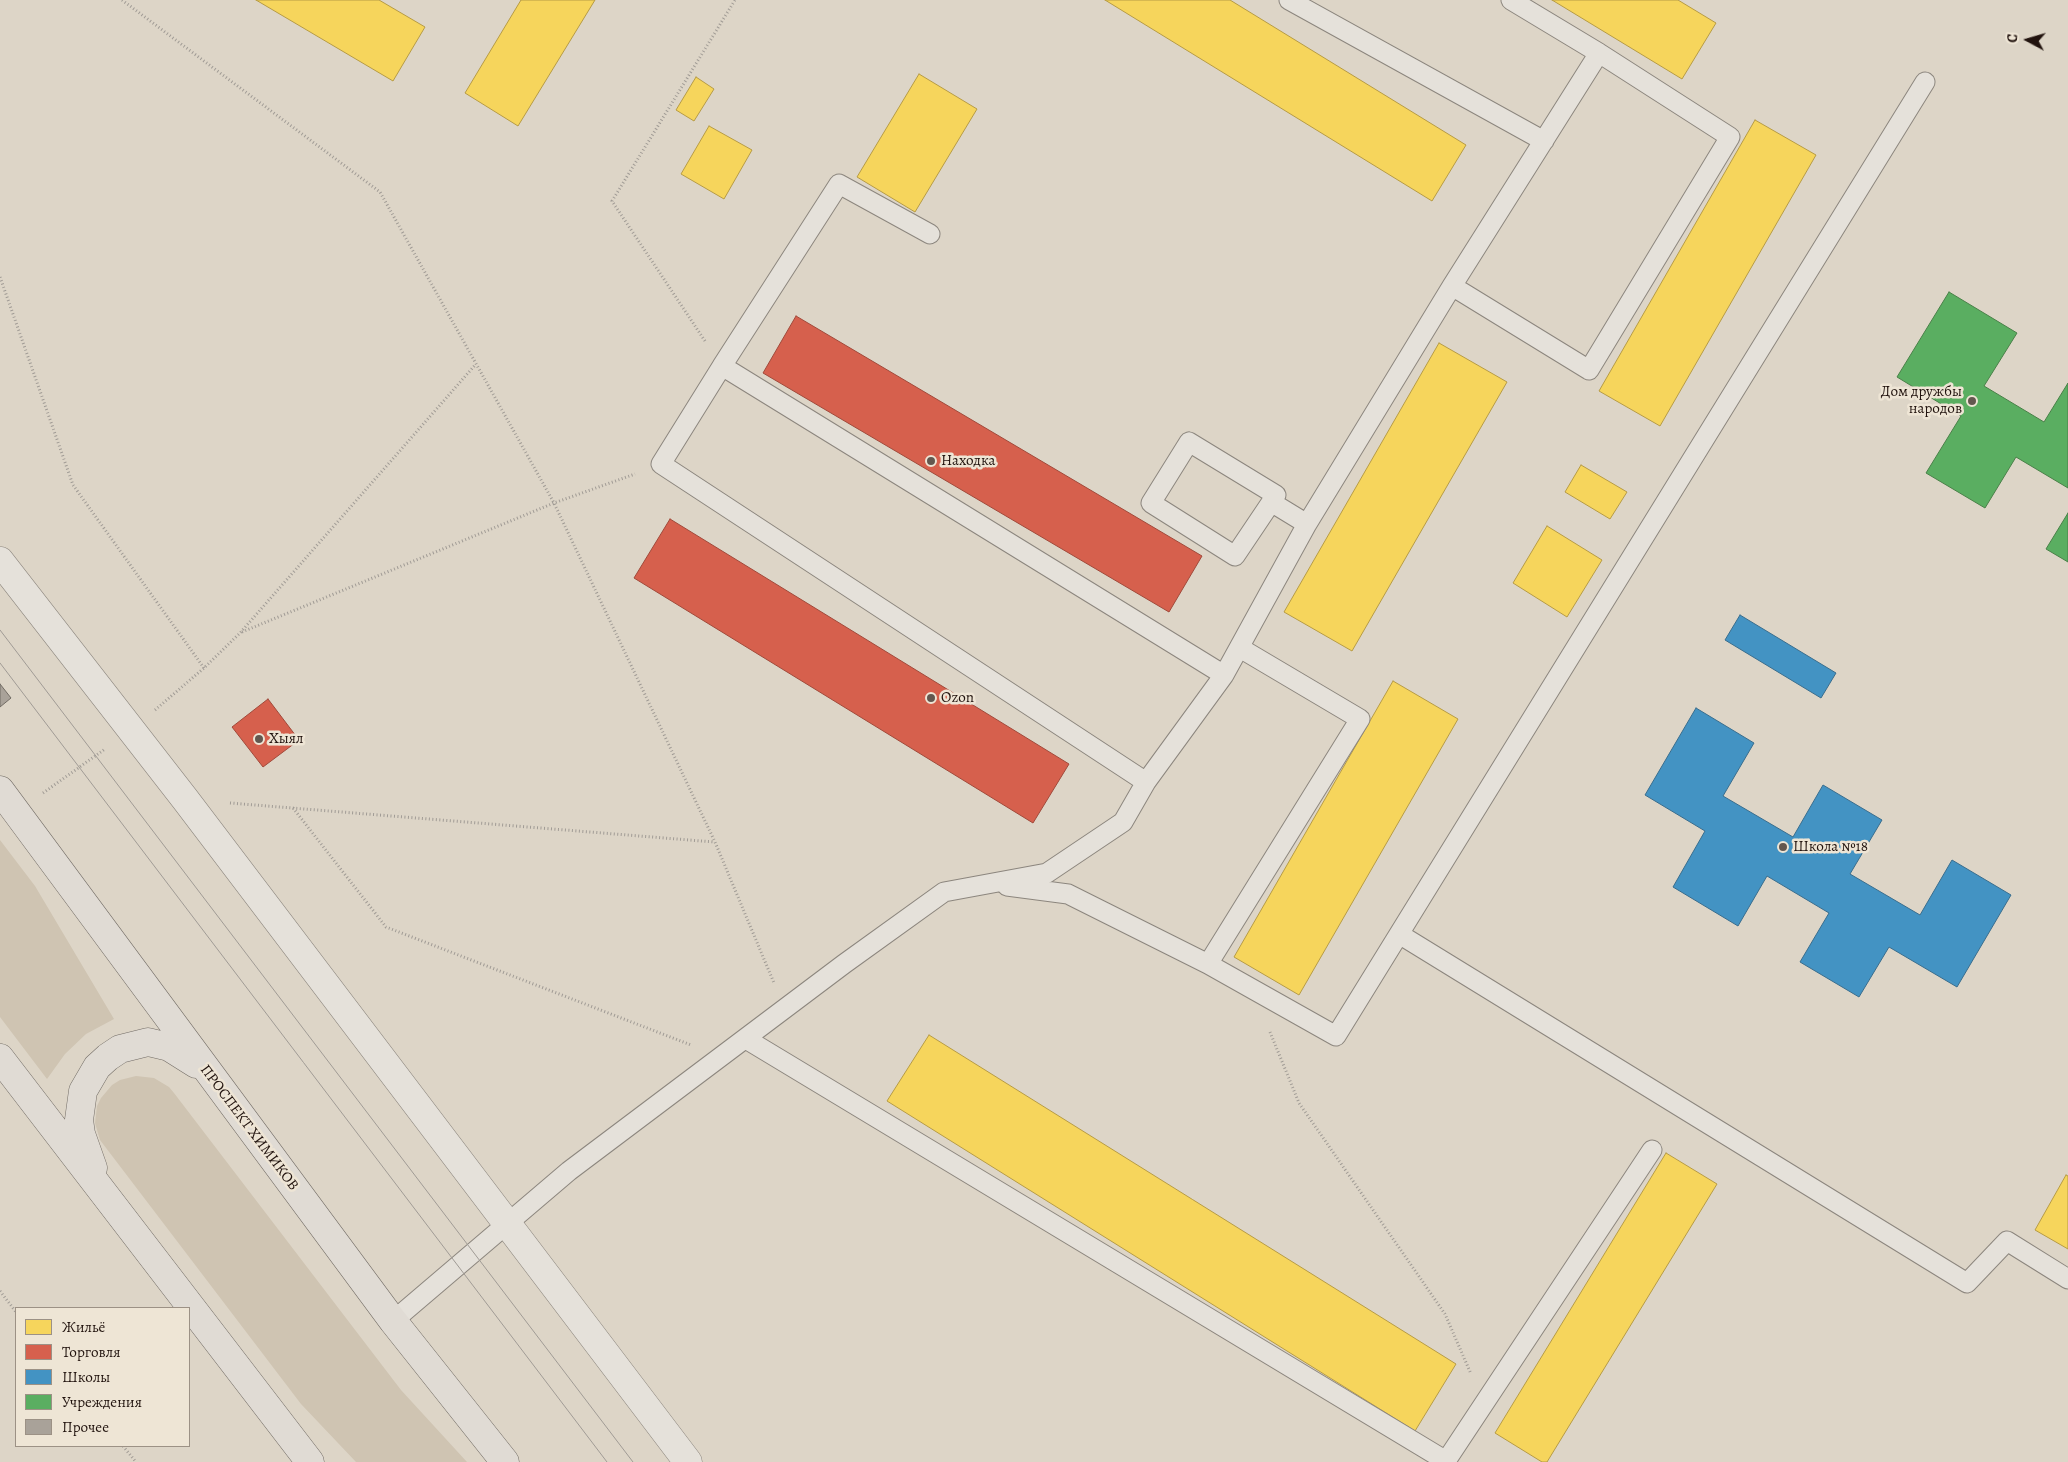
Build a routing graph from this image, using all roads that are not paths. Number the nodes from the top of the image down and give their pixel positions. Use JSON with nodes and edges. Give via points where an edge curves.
{"nodes":[{"id":1,"x":1289,"y":0,"type":"edge"},
{"id":2,"x":1511,"y":0,"type":"edge"},
{"id":3,"x":1599,"y":53,"type":"junction"},
{"id":4,"x":1925,"y":82,"type":"dead end"},
{"id":5,"x":1544,"y":141,"type":"junction"},
{"id":6,"x":930,"y":234,"type":"dead end"},
{"id":7,"x":1452,"y":286,"type":"junction"},
{"id":8,"x":722,"y":366,"type":"junction"},
{"id":9,"x":1271,"y":502,"type":"junction"},
{"id":10,"x":1307,"y":524,"type":"junction"},
{"id":11,"x":0,"y":561,"type":"edge"},
{"id":12,"x":1240,"y":648,"type":"junction"},
{"id":13,"x":1224,"y":675,"type":"junction"},
{"id":14,"x":1146,"y":782,"type":"junction"},
{"id":15,"x":0,"y":790,"type":"edge"},
{"id":16,"x":990,"y":883,"type":"junction"},
{"id":17,"x":1399,"y":934,"type":"junction"},
{"id":18,"x":1208,"y":964,"type":"junction"},
{"id":19,"x":746,"y":1039,"type":"junction"},
{"id":20,"x":0,"y":1058,"type":"edge"},
{"id":21,"x":206,"y":1070,"type":"junction"},
{"id":22,"x":1652,"y":1150,"type":"dead end"},
{"id":23,"x":101,"y":1190,"type":"junction"},
{"id":24,"x":506,"y":1224,"type":"junction"},
{"id":25,"x":2068,"y":1279,"type":"edge"},
{"id":26,"x":393,"y":1321,"type":"junction"},
{"id":27,"x":310,"y":1462,"type":"edge"},
{"id":28,"x":505,"y":1462,"type":"edge"},
{"id":29,"x":688,"y":1462,"type":"edge"}],
"edges":[{"from":1,"to":5,"type":"lane"},
{"from":2,"to":3,"type":"lane"},
{"from":3,"to":5,"type":"lane"},
{"from":3,"to":7,"type":"lane","via":[[1730,137],[1589,370]]},
{"from":4,"to":17,"type":"lane"},
{"from":5,"to":7,"type":"lane"},
{"from":6,"to":8,"type":"lane","via":[[840,184]]},
{"from":7,"to":10,"type":"lane"},
{"from":8,"to":13,"type":"lane"},
{"from":8,"to":14,"type":"lane","via":[[661,464]]},
{"from":9,"to":9,"type":"lane","via":[[1235,556],[1151,503],[1189,442],[1276,495]]},
{"from":9,"to":10,"type":"lane"},
{"from":10,"to":12,"type":"lane"},
{"from":11,"to":24,"type":"street","via":[[185,799]]},
{"from":12,"to":13,"type":"lane"},
{"from":12,"to":18,"type":"lane","via":[[1360,719]]},
{"from":13,"to":14,"type":"lane"},
{"from":14,"to":16,"type":"lane","via":[[1123,822],[1047,873]]},
{"from":15,"to":21,"type":"main road","name":"ПРОСПЕКТ ХИМИКОВ"},
{"from":16,"to":18,"type":"lane","via":[[1068,894]]},
{"from":16,"to":19,"type":"lane","via":[[944,892]]},
{"from":17,"to":18,"type":"lane","via":[[1336,1036]]},
{"from":17,"to":25,"type":"lane","via":[[1967,1283],[2007,1241]]},
{"from":19,"to":22,"type":"lane","via":[[1446,1461]]},
{"from":19,"to":24,"type":"lane","via":[[569,1171]]},
{"from":20,"to":23,"type":"main road"},
{"from":21,"to":23,"type":"main road","via":[[169,1047],[148,1042],[120,1049],[97,1067],[83,1091],[79,1120]]},
{"from":21,"to":26,"type":"main road","name":"ПРОСПЕКТ ХИМИКОВ"},
{"from":23,"to":27,"type":"main road"},
{"from":24,"to":26,"type":"lane"},
{"from":24,"to":29,"type":"street"},
{"from":26,"to":28,"type":"main road","name":"ПРОСПЕКТ ХИМИКОВ"}]}
